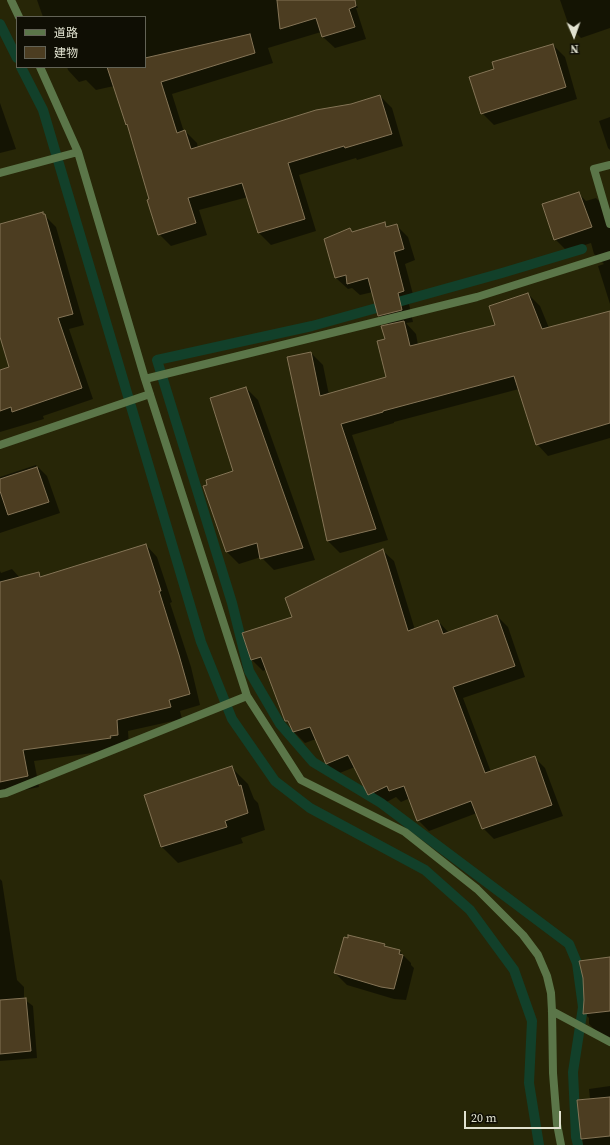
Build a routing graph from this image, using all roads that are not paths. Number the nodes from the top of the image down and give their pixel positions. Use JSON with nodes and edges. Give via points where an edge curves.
{"nodes":[{"id":1,"x":11,"y":0,"type":"edge"},
{"id":2,"x":19,"y":16,"type":"edge"},
{"id":3,"x":40,"y":68,"type":"edge"},
{"id":4,"x":78,"y":152,"type":"junction"},
{"id":5,"x":610,"y":165,"type":"edge"},
{"id":6,"x":0,"y":174,"type":"edge"},
{"id":7,"x":610,"y":224,"type":"edge"},
{"id":8,"x":610,"y":255,"type":"edge"},
{"id":9,"x":145,"y":378,"type":"junction"},
{"id":10,"x":150,"y":394,"type":"junction"},
{"id":11,"x":0,"y":445,"type":"edge"},
{"id":12,"x":247,"y":696,"type":"junction"},
{"id":13,"x":0,"y":794,"type":"edge"},
{"id":14,"x":552,"y":1012,"type":"junction"},
{"id":15,"x":610,"y":1042,"type":"edge"},
{"id":16,"x":561,"y":1145,"type":"edge"}],
"edges":[{"from":1,"to":2,"type":"street"},
{"from":3,"to":4,"type":"street"},
{"from":4,"to":6,"type":"street"},
{"from":4,"to":9,"type":"street"},
{"from":5,"to":7,"type":"street","via":[[594,169]]},
{"from":8,"to":9,"type":"street","via":[[477,297]]},
{"from":9,"to":10,"type":"street"},
{"from":10,"to":11,"type":"street"},
{"from":10,"to":12,"type":"street"},
{"from":12,"to":13,"type":"street"},
{"from":12,"to":14,"type":"street","via":[[301,780],[404,832],[477,889],[524,935],[538,955],[547,976]]},
{"from":14,"to":15,"type":"street"},
{"from":14,"to":16,"type":"street","via":[[553,1073]]}]}
